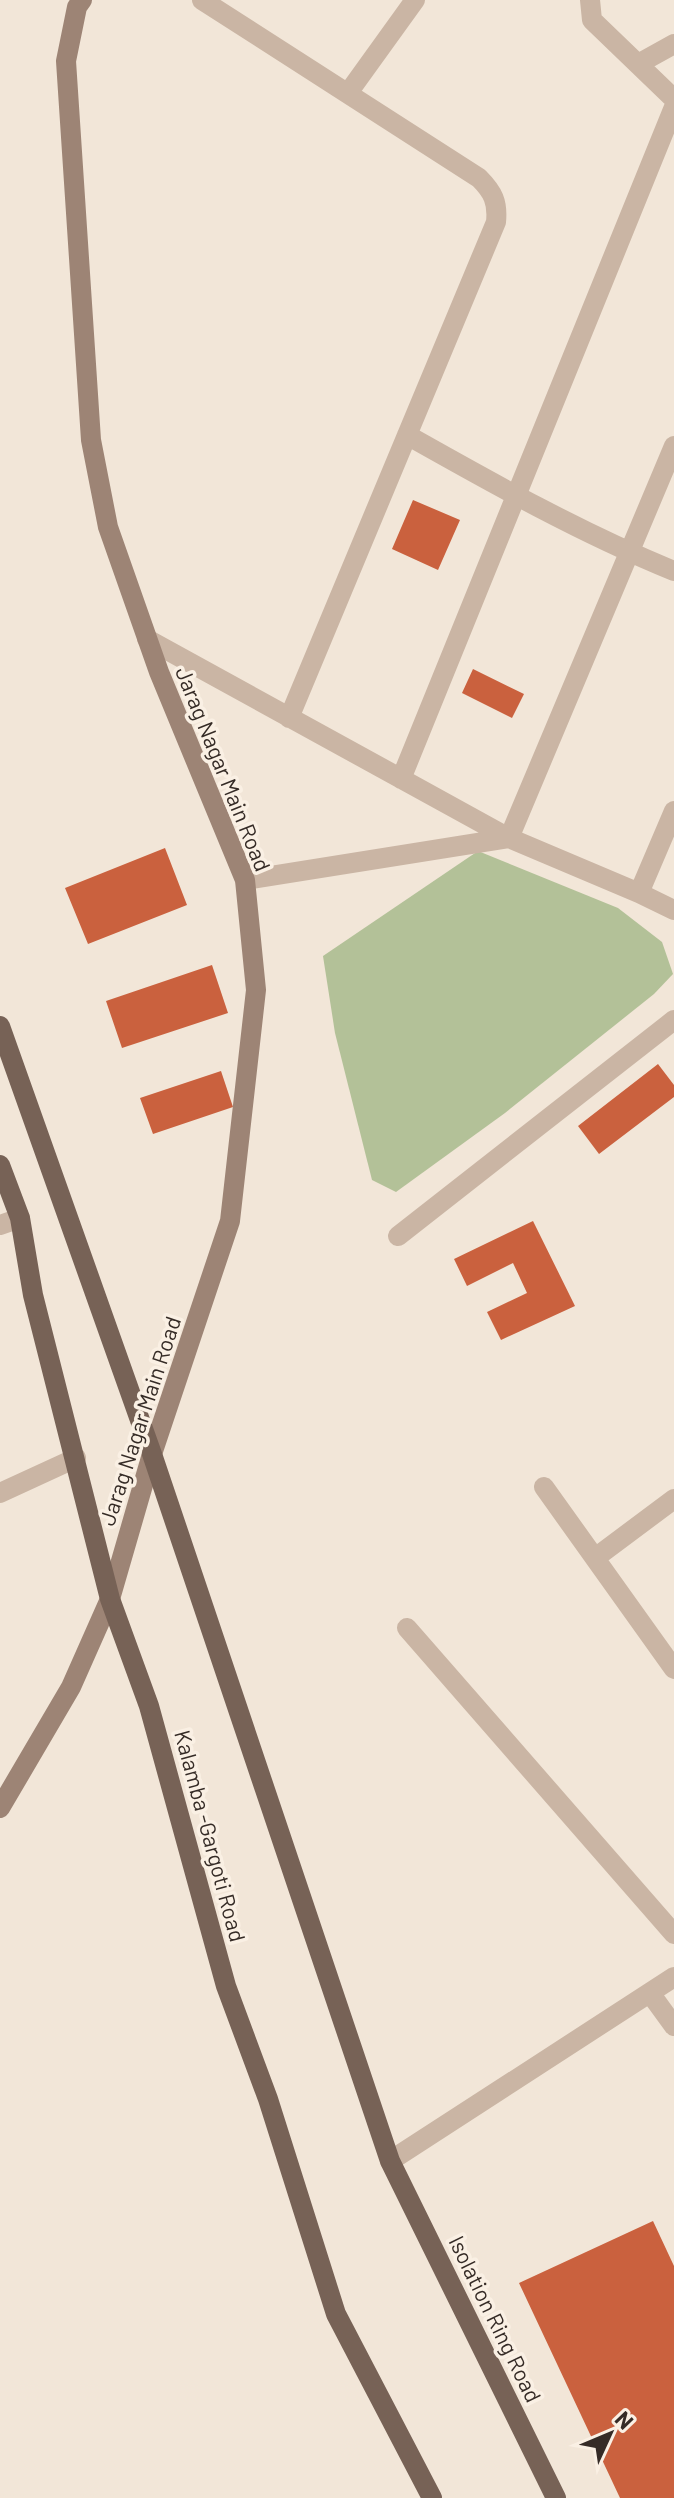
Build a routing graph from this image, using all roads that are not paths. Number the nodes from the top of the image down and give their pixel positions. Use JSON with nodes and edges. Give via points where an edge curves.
{"nodes":[{"id":1,"x":82,"y":0,"type":"edge"},
{"id":2,"x":202,"y":0,"type":"edge"},
{"id":3,"x":415,"y":0,"type":"edge"},
{"id":4,"x":590,"y":0,"type":"edge"},
{"id":5,"x":674,"y":44,"type":"edge"},
{"id":6,"x":638,"y":64,"type":"junction"},
{"id":7,"x":348,"y":93,"type":"junction"},
{"id":8,"x":674,"y":99,"type":"edge"},
{"id":9,"x":674,"y":107,"type":"edge"},
{"id":10,"x":407,"y":435,"type":"junction"},
{"id":11,"x":674,"y":446,"type":"edge"},
{"id":12,"x":516,"y":496,"type":"junction"},
{"id":13,"x":629,"y":552,"type":"junction"},
{"id":14,"x":674,"y":571,"type":"edge"},
{"id":15,"x":147,"y":639,"type":"junction"},
{"id":16,"x":289,"y":718,"type":"junction"},
{"id":17,"x":401,"y":779,"type":"junction"},
{"id":18,"x":674,"y":811,"type":"edge"},
{"id":19,"x":509,"y":838,"type":"junction"},
{"id":20,"x":245,"y":880,"type":"junction"},
{"id":21,"x":639,"y":893,"type":"junction"},
{"id":22,"x":674,"y":910,"type":"edge"},
{"id":23,"x":674,"y":1020,"type":"edge"},
{"id":24,"x":0,"y":1026,"type":"edge"},
{"id":25,"x":0,"y":1165,"type":"edge"},
{"id":26,"x":20,"y":1218,"type":"junction"},
{"id":27,"x":0,"y":1225,"type":"edge"},
{"id":28,"x":398,"y":1236,"type":"dead end"},
{"id":29,"x":152,"y":1454,"type":"junction"},
{"id":30,"x":76,"y":1458,"type":"junction"},
{"id":31,"x":544,"y":1487,"type":"dead end"},
{"id":32,"x":0,"y":1493,"type":"edge"},
{"id":33,"x":674,"y":1499,"type":"edge"},
{"id":34,"x":595,"y":1558,"type":"junction"},
{"id":35,"x":110,"y":1599,"type":"junction"},
{"id":36,"x":407,"y":1628,"type":"dead end"},
{"id":37,"x":674,"y":1669,"type":"edge"},
{"id":38,"x":0,"y":1808,"type":"edge"},
{"id":39,"x":674,"y":1934,"type":"edge"},
{"id":40,"x":674,"y":1977,"type":"edge"},
{"id":41,"x":650,"y":1993,"type":"junction"},
{"id":42,"x":674,"y":2026,"type":"edge"},
{"id":43,"x":390,"y":2161,"type":"junction"},
{"id":44,"x":432,"y":2498,"type":"edge"},
{"id":45,"x":556,"y":2498,"type":"edge"}],
"edges":[{"from":1,"to":15,"type":"street","name":"Jarag Nagar Main Road","via":[[66,61],[91,440],[108,527]]},
{"from":2,"to":7,"type":"street"},
{"from":3,"to":7,"type":"street"},
{"from":4,"to":6,"type":"street","via":[[592,20]]},
{"from":5,"to":6,"type":"street"},
{"from":6,"to":8,"type":"street"},
{"from":7,"to":10,"type":"street","via":[[479,178],[498,207]]},
{"from":9,"to":12,"type":"street"},
{"from":10,"to":12,"type":"street"},
{"from":10,"to":16,"type":"street"},
{"from":11,"to":13,"type":"street"},
{"from":12,"to":13,"type":"street"},
{"from":12,"to":17,"type":"street"},
{"from":13,"to":14,"type":"street"},
{"from":13,"to":19,"type":"street"},
{"from":15,"to":16,"type":"street"},
{"from":15,"to":20,"type":"street","name":"Jarag Nagar Main Road"},
{"from":16,"to":17,"type":"street"},
{"from":17,"to":19,"type":"street"},
{"from":18,"to":21,"type":"street"},
{"from":19,"to":20,"type":"street"},
{"from":19,"to":21,"type":"street"},
{"from":20,"to":29,"type":"street","name":"Jarag Nagar Main Road","via":[[256,990],[230,1221]]},
{"from":21,"to":22,"type":"street"},
{"from":23,"to":28,"type":"street"},
{"from":24,"to":29,"type":"main road","name":"Isolation Ring Road"},
{"from":25,"to":26,"type":"main road","name":"Kalamba -Gargoti Road"},
{"from":26,"to":27,"type":"street"},
{"from":26,"to":30,"type":"main road","name":"Kalamba -Gargoti Road","via":[[33,1295]]},
{"from":29,"to":35,"type":"street","name":"Jarag Nagar Main Road"},
{"from":29,"to":43,"type":"main road","name":"Isolation Ring Road"},
{"from":30,"to":32,"type":"street"},
{"from":30,"to":35,"type":"main road","name":"Kalamba -Gargoti Road"},
{"from":31,"to":34,"type":"street"},
{"from":33,"to":34,"type":"street"},
{"from":34,"to":37,"type":"street"},
{"from":35,"to":38,"type":"street","name":"Jarag Nagar Main Road","via":[[71,1687]]},
{"from":35,"to":44,"type":"main road","name":"Kalamba -Gargoti Road","via":[[149,1706],[226,1986],[336,2314]]},
{"from":36,"to":39,"type":"street"},
{"from":40,"to":41,"type":"street"},
{"from":41,"to":42,"type":"street"},
{"from":41,"to":43,"type":"street"},
{"from":43,"to":45,"type":"main road","name":"Isolation Ring Road"}]}
